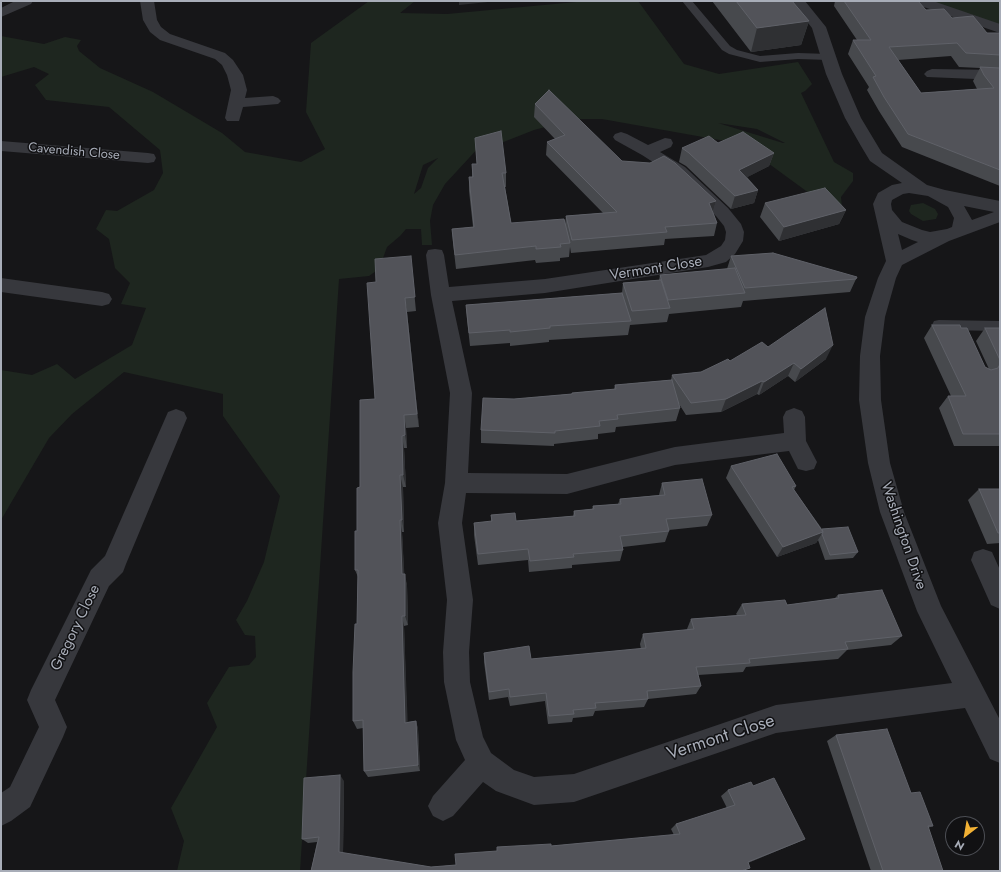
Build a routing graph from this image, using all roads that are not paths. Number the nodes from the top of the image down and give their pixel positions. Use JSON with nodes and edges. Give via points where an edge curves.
{"nodes":[{"id":1,"x":26,"y":1,"type":"edge"},
{"id":2,"x":146,"y":1,"type":"edge"},
{"id":3,"x":687,"y":1,"type":"edge"},
{"id":4,"x":798,"y":1,"type":"edge"},
{"id":5,"x":920,"y":1,"type":"edge"},
{"id":6,"x":1,"y":13,"type":"edge"},
{"id":7,"x":1000,"y":29,"type":"edge"},
{"id":8,"x":829,"y":57,"type":"junction"},
{"id":9,"x":932,"y":74,"type":"dead end"},
{"id":10,"x":1000,"y":75,"type":"edge"},
{"id":11,"x":273,"y":101,"type":"dead end"},
{"id":12,"x":621,"y":137,"type":"dead end"},
{"id":13,"x":665,"y":143,"type":"dead end"},
{"id":14,"x":1,"y":146,"type":"edge"},
{"id":15,"x":648,"y":151,"type":"junction"},
{"id":16,"x":876,"y":157,"type":"junction"},
{"id":17,"x":148,"y":158,"type":"dead end"},
{"id":18,"x":921,"y":188,"type":"junction"},
{"id":19,"x":945,"y":196,"type":"junction"},
{"id":20,"x":884,"y":204,"type":"junction"},
{"id":21,"x":1000,"y":207,"type":"edge"},
{"id":22,"x":1000,"y":216,"type":"edge"},
{"id":23,"x":950,"y":234,"type":"junction"},
{"id":24,"x":435,"y":255,"type":"dead end"},
{"id":25,"x":895,"y":261,"type":"junction"},
{"id":26,"x":1,"y":285,"type":"edge"},
{"id":27,"x":441,"y":295,"type":"junction"},
{"id":28,"x":102,"y":299,"type":"dead end"},
{"id":29,"x":939,"y":325,"type":"edge"},
{"id":30,"x":961,"y":326,"type":"junction"},
{"id":31,"x":1000,"y":326,"type":"edge"},
{"id":32,"x":967,"y":340,"type":"edge"},
{"id":33,"x":794,"y":417,"type":"dead end"},
{"id":34,"x":176,"y":418,"type":"dead end"},
{"id":35,"x":795,"y":441,"type":"junction"},
{"id":36,"x":806,"y":462,"type":"dead end"},
{"id":37,"x":456,"y":483,"type":"junction"},
{"id":38,"x":983,"y":560,"type":"dead end"},
{"id":39,"x":999,"y":594,"type":"edge"},
{"id":40,"x":972,"y":694,"type":"junction"},
{"id":41,"x":1000,"y":749,"type":"edge"},
{"id":42,"x":481,"y":763,"type":"junction"},
{"id":43,"x":444,"y":806,"type":"dead end"},
{"id":44,"x":1,"y":811,"type":"edge"}],
"edges":[{"from":1,"to":6,"type":"street"},
{"from":2,"to":11,"type":"street","via":[[150,20],[155,29],[165,37],[220,56],[228,63],[239,90],[235,111]]},
{"from":3,"to":8,"type":"lane","via":[[726,48],[733,52],[760,59]]},
{"from":4,"to":8,"type":"street","via":[[819,27]]},
{"from":5,"to":7,"type":"street"},
{"from":8,"to":16,"type":"street","via":[[853,118]]},
{"from":9,"to":10,"type":"street","via":[[964,80]]},
{"from":12,"to":15,"type":"street","name":"Vermont Close"},
{"from":13,"to":15,"type":"street"},
{"from":14,"to":17,"type":"street","name":"Cavendish Close"},
{"from":15,"to":27,"type":"street","name":"Vermont Close","via":[[678,171],[732,224],[735,232],[734,241],[728,250],[708,261],[545,286]]},
{"from":16,"to":18,"type":"street"},
{"from":16,"to":20,"type":"street"},
{"from":18,"to":19,"type":"street"},
{"from":18,"to":20,"type":"street","via":[[898,188]]},
{"from":19,"to":21,"type":"street"},
{"from":19,"to":23,"type":"street","via":[[960,211],[963,218],[962,225]]},
{"from":20,"to":23,"type":"street","via":[[892,223],[906,232],[924,237]]},
{"from":20,"to":25,"type":"street"},
{"from":22,"to":23,"type":"street"},
{"from":23,"to":25,"type":"street"},
{"from":24,"to":27,"type":"street","name":"Vermont Close"},
{"from":25,"to":40,"type":"street","name":"Washington Drive","via":[[875,317],[870,356],[870,400],[880,463],[892,512],[930,611]]},
{"from":26,"to":28,"type":"street"},
{"from":27,"to":37,"type":"street","name":"Vermont Close","via":[[461,393]]},
{"from":29,"to":30,"type":"lane"},
{"from":30,"to":31,"type":"lane"},
{"from":30,"to":32,"type":"lane"},
{"from":33,"to":35,"type":"street"},
{"from":34,"to":44,"type":"street","name":"Gregory Close","via":[[114,564],[100,578],[41,700],[53,727],[20,796]]},
{"from":35,"to":36,"type":"street"},
{"from":35,"to":37,"type":"street","via":[[675,456],[567,484]]},
{"from":37,"to":42,"type":"street","name":"Vermont Close","via":[[450,523],[460,600],[456,652],[457,682],[470,740]]},
{"from":38,"to":39,"type":"street"},
{"from":40,"to":41,"type":"street","name":"Washington Drive"},
{"from":40,"to":42,"type":"street","name":"Vermont Close","via":[[776,719],[574,788],[534,791],[506,781]]},
{"from":42,"to":43,"type":"street"}]}
